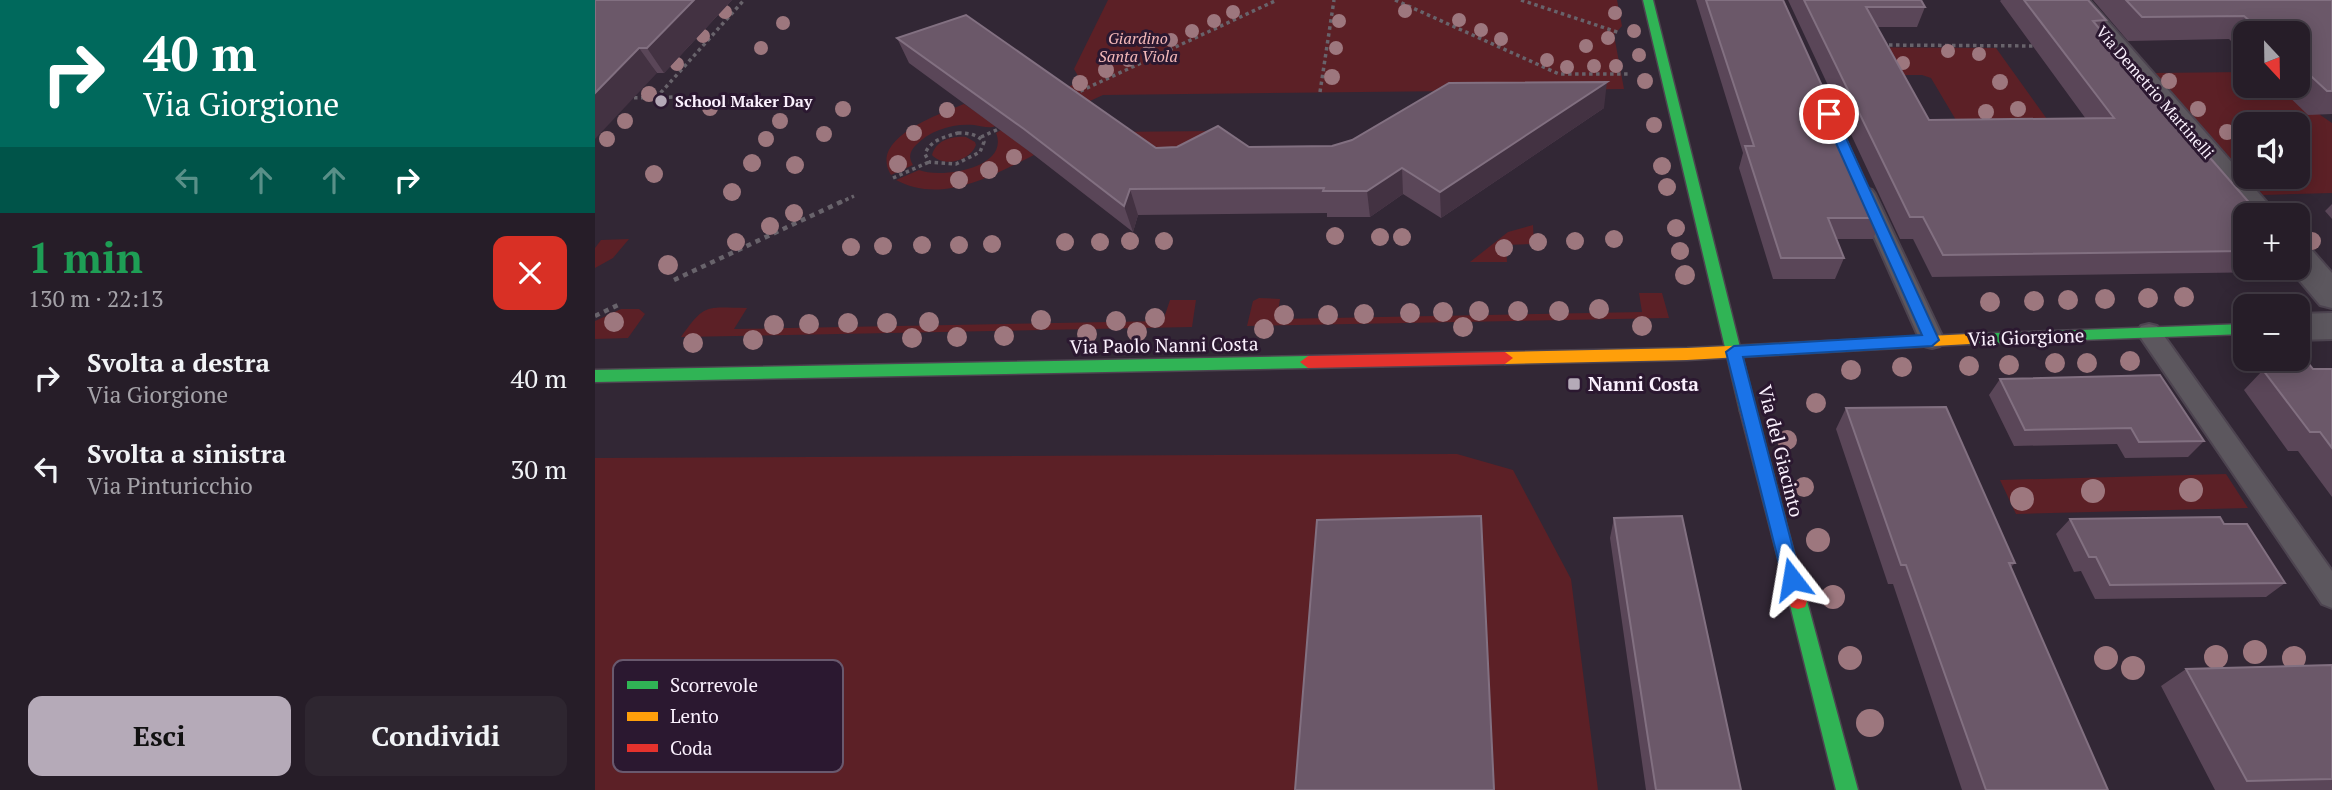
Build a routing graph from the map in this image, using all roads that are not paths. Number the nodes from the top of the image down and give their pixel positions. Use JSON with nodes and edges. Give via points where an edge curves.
{"nodes":[{"id":1,"x":1648,"y":0,"type":"edge"},
{"id":2,"x":2075,"y":0,"type":"edge"},
{"id":3,"x":1855,"y":172,"type":"edge"},
{"id":4,"x":2252,"y":203,"type":"edge"},
{"id":5,"x":2310,"y":270,"type":"edge"},
{"id":6,"x":2332,"y":296,"type":"edge"},
{"id":7,"x":2332,"y":326,"type":"edge"},
{"id":8,"x":2310,"y":327,"type":"edge"},
{"id":9,"x":2233,"y":329,"type":"edge"},
{"id":10,"x":2149,"y":332,"type":"junction"},
{"id":11,"x":1932,"y":340,"type":"junction"},
{"id":12,"x":1734,"y":352,"type":"junction"},
{"id":13,"x":595,"y":376,"type":"edge"},
{"id":14,"x":2332,"y":595,"type":"edge"},
{"id":15,"x":1847,"y":790,"type":"edge"}],
"edges":[{"from":1,"to":12,"type":"street","name":"Via del Giacinto"},
{"from":2,"to":4,"type":"street","name":"Via Demetrio Martinelli"},
{"from":3,"to":11,"type":"lane"},
{"from":5,"to":6,"type":"street"},
{"from":7,"to":8,"type":"street"},
{"from":9,"to":10,"type":"street","name":"Via Giorgione"},
{"from":10,"to":11,"type":"street","name":"Via Giorgione"},
{"from":10,"to":14,"type":"lane"},
{"from":11,"to":12,"type":"street","name":"Via Giorgione"},
{"from":12,"to":13,"type":"street","name":"Via Paolo Nanni Costa"},
{"from":12,"to":15,"type":"street","name":"Via del Giacinto"}]}
